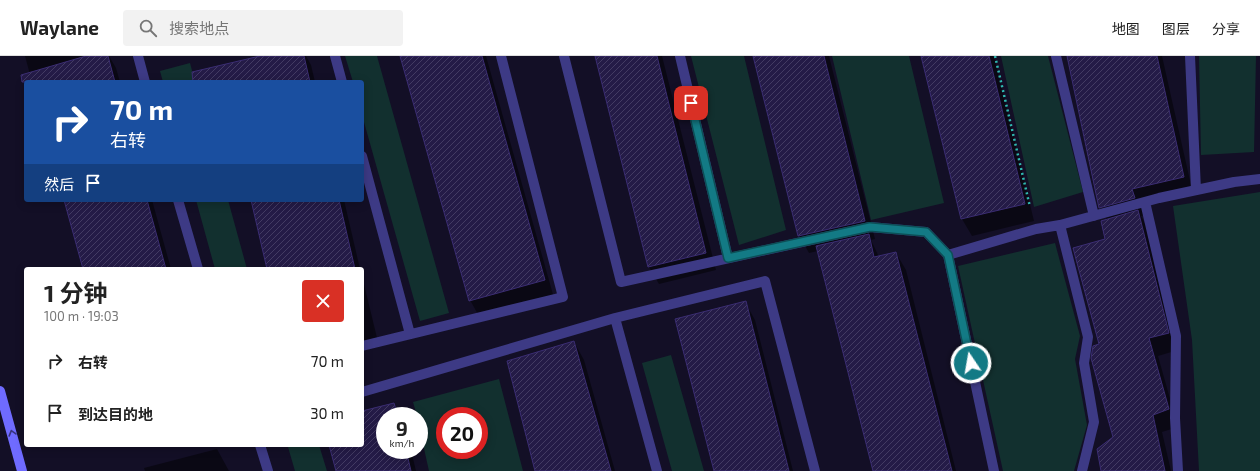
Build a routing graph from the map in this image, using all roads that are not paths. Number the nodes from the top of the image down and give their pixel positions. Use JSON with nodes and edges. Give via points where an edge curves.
{"nodes":[{"id":1,"x":138,"y":56,"type":"edge"},
{"id":2,"x":335,"y":56,"type":"edge"},
{"id":3,"x":501,"y":56,"type":"edge"},
{"id":4,"x":564,"y":56,"type":"edge"},
{"id":5,"x":680,"y":56,"type":"edge"},
{"id":6,"x":1056,"y":56,"type":"edge"},
{"id":7,"x":1190,"y":56,"type":"edge"},
{"id":8,"x":144,"y":80,"type":"edge"},
{"id":9,"x":341,"y":80,"type":"edge"},
{"id":10,"x":364,"y":163,"type":"edge"},
{"id":11,"x":1260,"y":179,"type":"edge"},
{"id":12,"x":1196,"y":190,"type":"junction"},
{"id":13,"x":179,"y":202,"type":"edge"},
{"id":14,"x":1145,"y":202,"type":"junction"},
{"id":15,"x":1094,"y":216,"type":"junction"},
{"id":16,"x":1060,"y":225,"type":"junction"},
{"id":17,"x":948,"y":255,"type":"junction"},
{"id":18,"x":728,"y":258,"type":"junction"},
{"id":19,"x":197,"y":267,"type":"edge"},
{"id":20,"x":615,"y":318,"type":"junction"},
{"id":21,"x":410,"y":334,"type":"junction"},
{"id":22,"x":364,"y":346,"type":"edge"},
{"id":23,"x":0,"y":390,"type":"edge"},
{"id":24,"x":364,"y":391,"type":"edge"},
{"id":25,"x":261,"y":447,"type":"edge"},
{"id":26,"x":22,"y":471,"type":"edge"},
{"id":27,"x":268,"y":471,"type":"edge"},
{"id":28,"x":657,"y":471,"type":"edge"},
{"id":29,"x":816,"y":471,"type":"edge"},
{"id":30,"x":994,"y":471,"type":"edge"},
{"id":31,"x":1082,"y":471,"type":"edge"},
{"id":32,"x":1178,"y":471,"type":"edge"}],
"edges":[{"from":1,"to":8,"type":"lane"},
{"from":2,"to":9,"type":"lane"},
{"from":3,"to":21,"type":"lane","via":[[563,297]]},
{"from":4,"to":18,"type":"lane","via":[[621,282]]},
{"from":5,"to":18,"type":"lane"},
{"from":6,"to":15,"type":"lane"},
{"from":7,"to":12,"type":"lane"},
{"from":10,"to":21,"type":"lane"},
{"from":11,"to":12,"type":"lane"},
{"from":12,"to":14,"type":"lane"},
{"from":13,"to":19,"type":"lane"},
{"from":14,"to":15,"type":"lane"},
{"from":14,"to":32,"type":"lane","via":[[1176,336],[1175,418]]},
{"from":15,"to":16,"type":"lane"},
{"from":16,"to":17,"type":"lane","via":[[1036,229]]},
{"from":16,"to":31,"type":"lane","via":[[1088,337],[1084,363],[1094,422]]},
{"from":17,"to":18,"type":"lane","via":[[926,232],[870,227]]},
{"from":17,"to":30,"type":"lane"},
{"from":20,"to":24,"type":"lane"},
{"from":20,"to":28,"type":"lane"},
{"from":20,"to":29,"type":"lane","via":[[765,281]]},
{"from":21,"to":22,"type":"lane"},
{"from":26,"to":23,"type":"main road","one_way":true},
{"from":25,"to":27,"type":"lane"}]}
